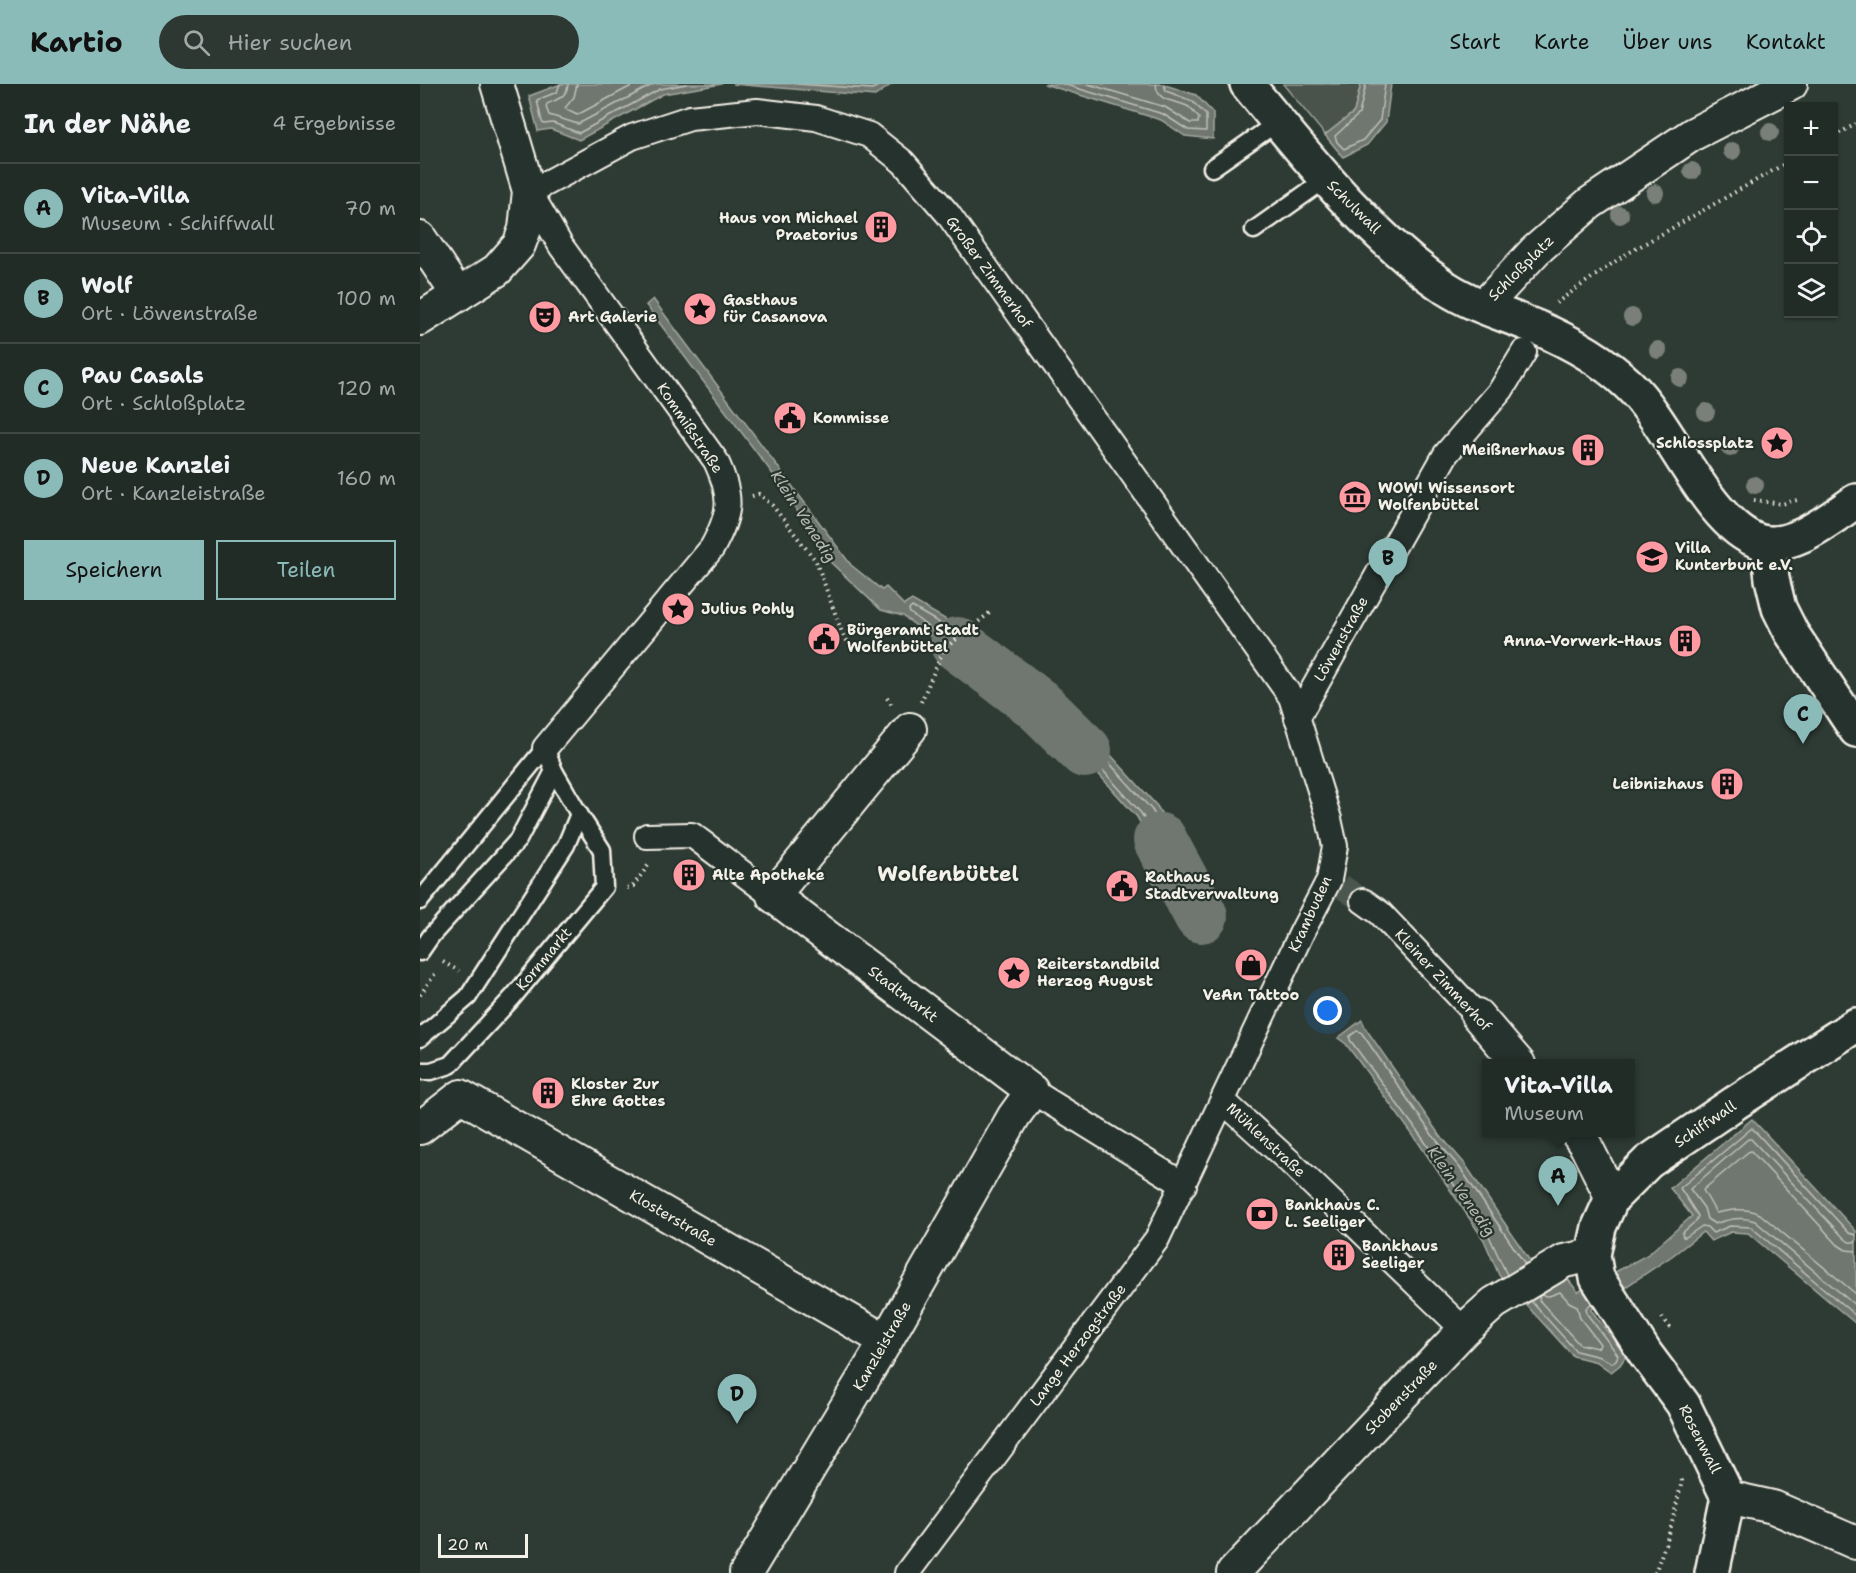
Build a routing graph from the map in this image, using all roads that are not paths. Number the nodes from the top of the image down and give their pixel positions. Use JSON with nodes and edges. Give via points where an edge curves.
{"nodes":[{"id":1,"x":497,"y":84,"type":"edge"},
{"id":2,"x":1247,"y":84,"type":"edge"},
{"id":3,"x":1791,"y":84,"type":"edge"},
{"id":4,"x":1278,"y":122,"type":"junction"},
{"id":5,"x":1212,"y":168,"type":"dead end"},
{"id":6,"x":1326,"y":179,"type":"junction"},
{"id":7,"x":529,"y":191,"type":"junction"},
{"id":8,"x":1254,"y":230,"type":"dead end"},
{"id":9,"x":420,"y":238,"type":"edge"},
{"id":10,"x":458,"y":295,"type":"junction"},
{"id":11,"x":1483,"y":307,"type":"junction"},
{"id":12,"x":420,"y":319,"type":"edge"},
{"id":13,"x":1524,"y":352,"type":"dead end"},
{"id":14,"x":1856,"y":501,"type":"edge"},
{"id":15,"x":1768,"y":543,"type":"junction"},
{"id":16,"x":1297,"y":718,"type":"junction"},
{"id":17,"x":910,"y":729,"type":"road end"},
{"id":18,"x":1856,"y":730,"type":"edge"},
{"id":19,"x":545,"y":748,"type":"junction"},
{"id":20,"x":554,"y":771,"type":"junction"},
{"id":21,"x":579,"y":814,"type":"junction"},
{"id":22,"x":647,"y":836,"type":"dead end"},
{"id":23,"x":773,"y":896,"type":"junction"},
{"id":24,"x":420,"y":901,"type":"edge"},
{"id":25,"x":1363,"y":901,"type":"tunnel mouth"},
{"id":26,"x":420,"y":952,"type":"edge"},
{"id":27,"x":1477,"y":1015,"type":"joint"},
{"id":28,"x":1856,"y":1026,"type":"edge"},
{"id":29,"x":420,"y":1038,"type":"edge"},
{"id":30,"x":1516,"y":1059,"type":"edge"},
{"id":31,"x":420,"y":1071,"type":"edge"},
{"id":32,"x":1032,"y":1091,"type":"junction"},
{"id":33,"x":1223,"y":1101,"type":"junction"},
{"id":34,"x":420,"y":1128,"type":"edge"},
{"id":35,"x":1580,"y":1137,"type":"edge"},
{"id":36,"x":1184,"y":1185,"type":"junction"},
{"id":37,"x":1612,"y":1198,"type":"junction"},
{"id":38,"x":1584,"y":1265,"type":"junction"},
{"id":39,"x":1464,"y":1330,"type":"junction"},
{"id":40,"x":885,"y":1341,"type":"junction"},
{"id":41,"x":1728,"y":1497,"type":"junction"},
{"id":42,"x":1856,"y":1543,"type":"edge"},
{"id":43,"x":746,"y":1573,"type":"edge"},
{"id":44,"x":907,"y":1573,"type":"edge"},
{"id":45,"x":1233,"y":1573,"type":"edge"},
{"id":46,"x":1712,"y":1573,"type":"edge"}],
"edges":[{"from":1,"to":7,"type":"street"},
{"from":2,"to":4,"type":"street","name":"Schulwall"},
{"from":3,"to":11,"type":"street","name":"Schloßplatz","via":[[1693,134],[1590,203],[1535,251]]},
{"from":4,"to":5,"type":"lane"},
{"from":4,"to":6,"type":"street","name":"Schulwall"},
{"from":6,"to":8,"type":"lane"},
{"from":6,"to":11,"type":"street","name":"Schulwall","via":[[1389,242],[1447,288]]},
{"from":7,"to":10,"type":"street","via":[[519,245],[497,270]]},
{"from":7,"to":16,"type":"street","name":"Großer Zimmerhof","via":[[632,137],[690,118],[757,111],[816,118],[869,135],[903,162],[948,214],[1291,697]]},
{"from":7,"to":19,"type":"street","name":"Kommißstraße","via":[[561,246],[716,461],[729,503],[725,525],[712,548]]},
{"from":9,"to":10,"type":"street"},
{"from":10,"to":12,"type":"street"},
{"from":11,"to":15,"type":"street","name":"Schloßplatz","via":[[1574,345],[1615,372],[1657,420],[1712,502],[1748,536]]},
{"from":13,"to":16,"type":"street","name":"Löwenstraße","via":[[1501,390],[1446,454]]},
{"from":14,"to":15,"type":"street","via":[[1800,536]]},
{"from":15,"to":18,"type":"street","via":[[1777,600],[1791,632]]},
{"from":16,"to":33,"type":"street","name":"Krambuden","via":[[1329,819],[1335,846],[1335,883],[1302,932]]},
{"from":17,"to":23,"type":"street"},
{"from":19,"to":20,"type":"lane","name":"Kornmarkt"},
{"from":19,"to":24,"type":"lane"},
{"from":20,"to":21,"type":"lane","name":"Kornmarkt"},
{"from":20,"to":26,"type":"lane","via":[[518,840]]},
{"from":21,"to":29,"type":"lane","via":[[566,845],[468,997]]},
{"from":21,"to":31,"type":"lane","name":"Kornmarkt","via":[[603,850],[603,887],[513,997],[450,1065]]},
{"from":22,"to":23,"type":"street","name":"Stadtmarkt","via":[[692,835]]},
{"from":23,"to":32,"type":"street","name":"Stadtmarkt"},
{"from":25,"to":27,"type":"street","name":"Kleiner Zimmerhof","via":[[1380,913]]},
{"from":27,"to":30,"type":"street","name":"Kleiner Zimmerhof"},
{"from":28,"to":37,"type":"street","name":"Schiffwall","via":[[1648,1162]]},
{"from":32,"to":36,"type":"street","name":"Stadtmarkt"},
{"from":32,"to":40,"type":"street","name":"Kanzleistraße"},
{"from":33,"to":36,"type":"street","name":"Lange Herzogstraße"},
{"from":33,"to":39,"type":"street","name":"Mühlenstraße"},
{"from":34,"to":40,"type":"street","name":"Klosterstraße","via":[[461,1096]]},
{"from":35,"to":37,"type":"street"},
{"from":36,"to":44,"type":"street","name":"Lange Herzogstraße","via":[[1157,1239]]},
{"from":37,"to":38,"type":"street","name":"Schiffwall"},
{"from":38,"to":39,"type":"street","name":"Stobenstraße","via":[[1494,1303]]},
{"from":38,"to":41,"type":"street","name":"Rosenwall","via":[[1683,1404]]},
{"from":39,"to":45,"type":"street","name":"Stobenstraße"},
{"from":40,"to":43,"type":"street","name":"Kanzleistraße"},
{"from":41,"to":42,"type":"street","via":[[1773,1507]]},
{"from":41,"to":46,"type":"street"}]}
